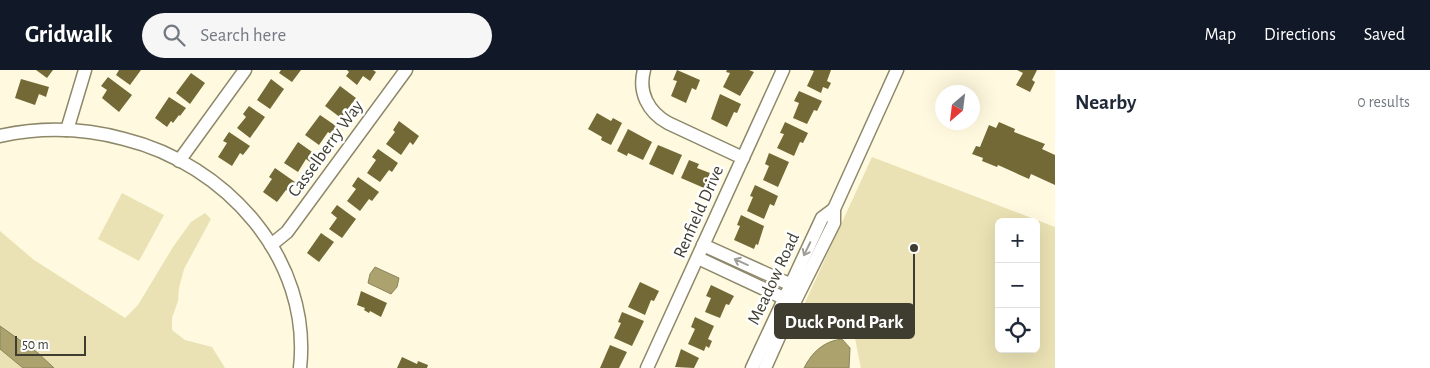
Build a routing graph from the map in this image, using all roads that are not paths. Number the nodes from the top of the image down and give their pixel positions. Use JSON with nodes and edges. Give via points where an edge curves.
{"nodes":[{"id":1,"x":85,"y":70,"type":"edge"},
{"id":2,"x":245,"y":70,"type":"edge"},
{"id":3,"x":406,"y":70,"type":"edge"},
{"id":4,"x":644,"y":70,"type":"edge"},
{"id":5,"x":783,"y":70,"type":"edge"},
{"id":6,"x":897,"y":70,"type":"edge"},
{"id":7,"x":67,"y":130,"type":"junction"},
{"id":8,"x":0,"y":136,"type":"edge"},
{"id":9,"x":743,"y":158,"type":"junction"},
{"id":10,"x":179,"y":160,"type":"junction"},
{"id":11,"x":271,"y":245,"type":"junction"},
{"id":12,"x":703,"y":245,"type":"junction"},
{"id":13,"x":698,"y":258,"type":"junction"},
{"id":14,"x":795,"y":287,"type":"junction"},
{"id":15,"x":789,"y":301,"type":"junction"},
{"id":16,"x":300,"y":368,"type":"edge"},
{"id":17,"x":648,"y":368,"type":"edge"},
{"id":18,"x":752,"y":368,"type":"edge"},
{"id":19,"x":766,"y":368,"type":"edge"}],
"edges":[{"from":1,"to":7,"type":"street"},
{"from":2,"to":10,"type":"street"},
{"from":3,"to":11,"type":"street","name":"Casselberry Way","via":[[287,232]]},
{"from":4,"to":9,"type":"street","via":[[644,94],[658,117]]},
{"from":5,"to":9,"type":"street","name":"Renfield Drive"},
{"from":6,"to":14,"type":"street","name":"Meadow Road","via":[[834,209],[822,218]]},
{"from":7,"to":8,"type":"street"},
{"from":7,"to":10,"type":"street","via":[[125,139]]},
{"from":9,"to":12,"type":"street","name":"Renfield Drive"},
{"from":10,"to":11,"type":"street","via":[[230,195],[254,220]]},
{"from":11,"to":16,"type":"street","via":[[296,302],[301,343]]},
{"from":12,"to":13,"type":"street","name":"Renfield Drive"},
{"from":14,"to":12,"type":"street","one_way":true},
{"from":13,"to":15,"type":"street"},
{"from":13,"to":17,"type":"street","name":"Renfield Drive"},
{"from":14,"to":15,"type":"street","name":"Meadow Road"},
{"from":15,"to":18,"type":"street","name":"Meadow Road"},
{"from":15,"to":19,"type":"street","name":"Meadow Road"}]}
